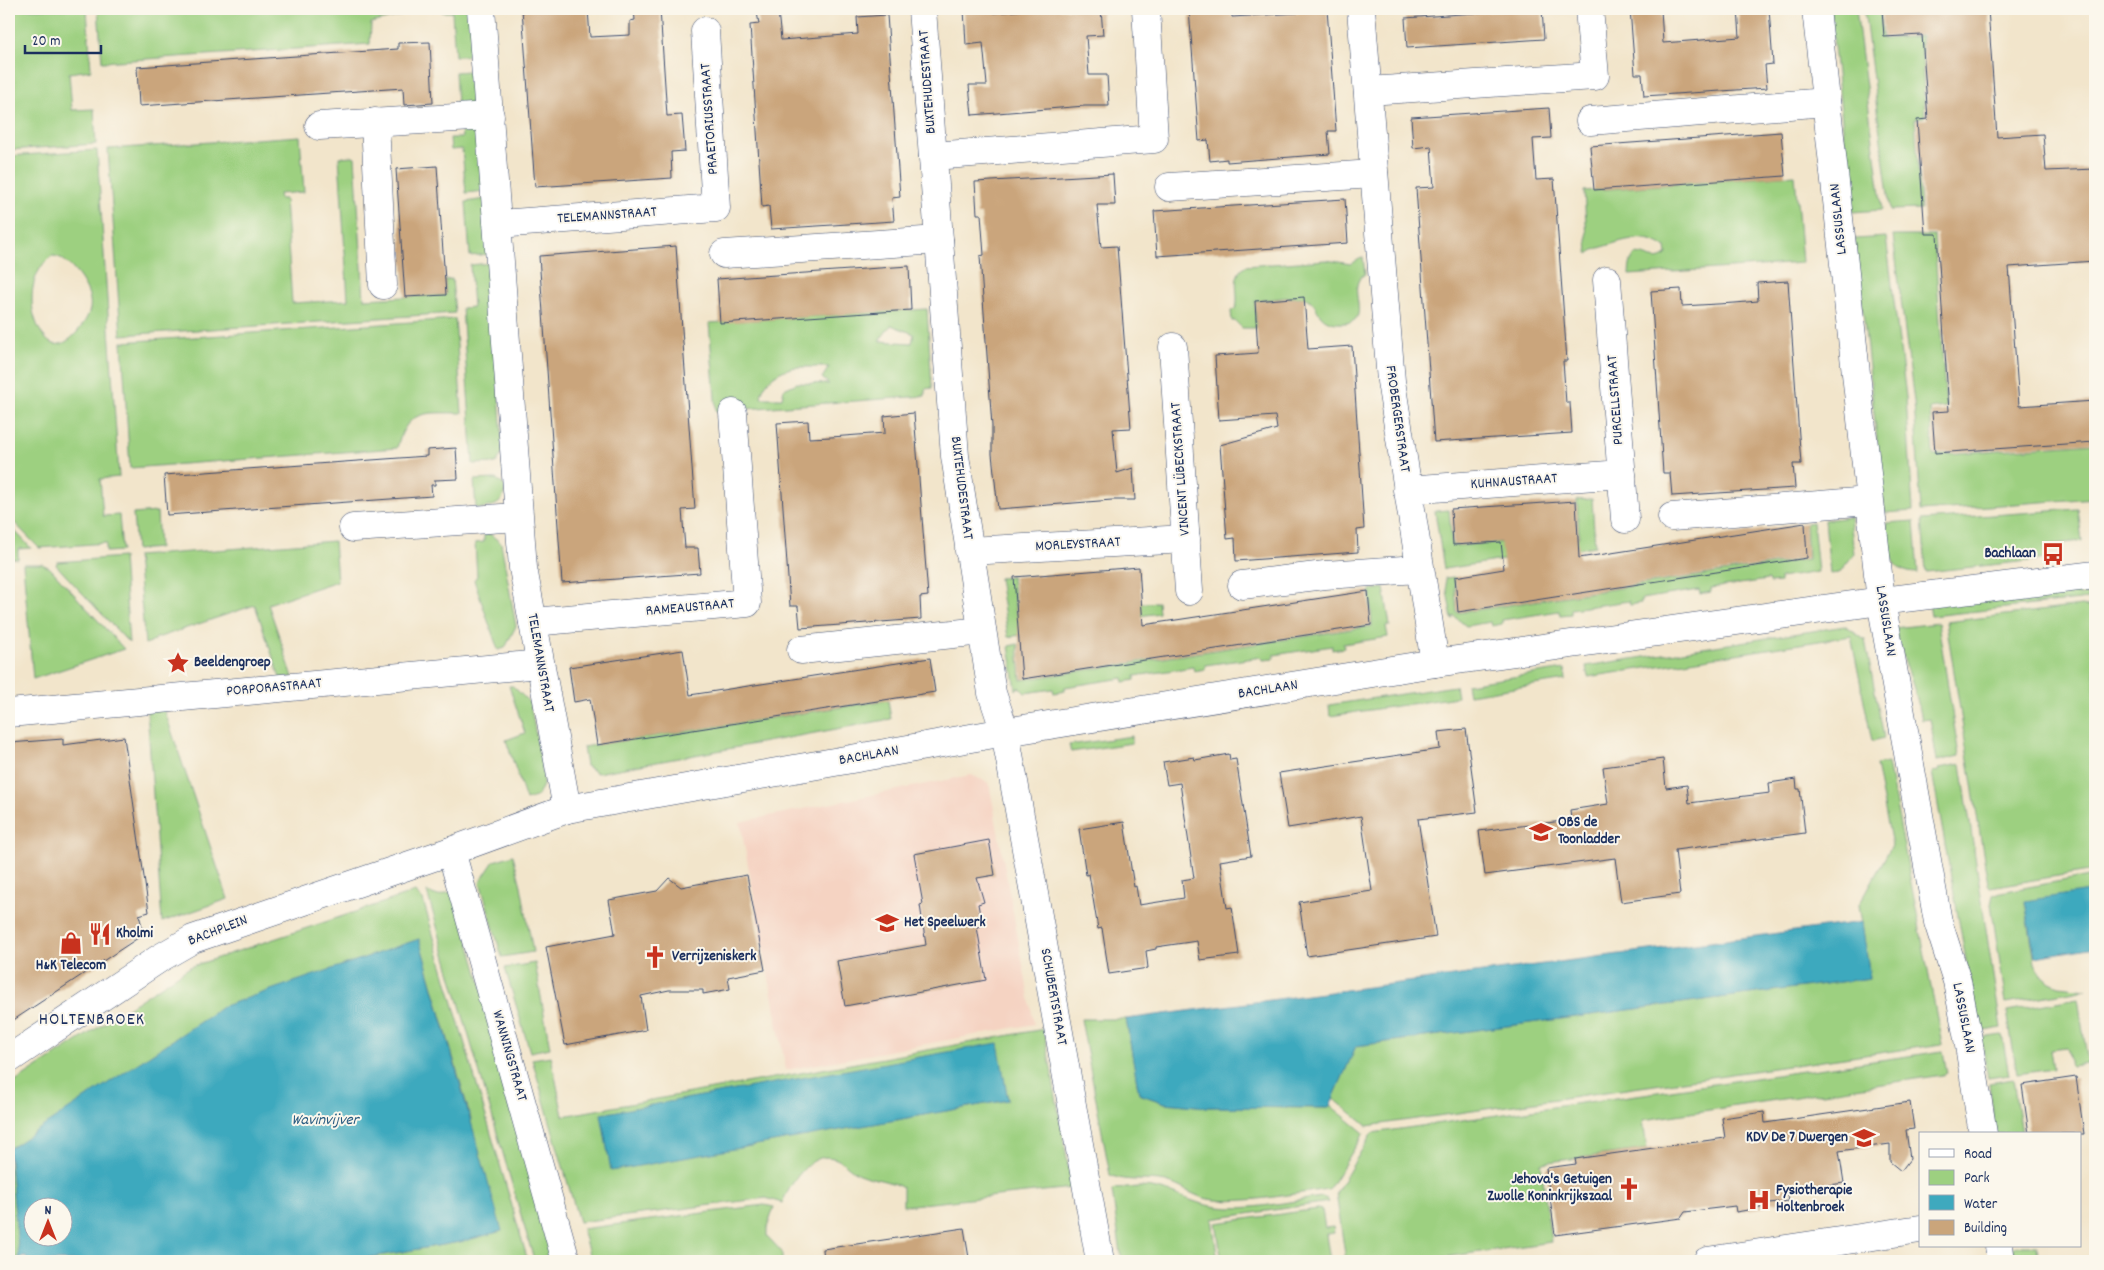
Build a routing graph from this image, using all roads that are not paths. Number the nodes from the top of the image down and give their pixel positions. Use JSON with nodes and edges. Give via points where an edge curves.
{"nodes":[{"id":1,"x":481,"y":9,"type":"edge"},
{"id":2,"x":922,"y":9,"type":"edge"},
{"id":3,"x":1146,"y":9,"type":"edge"},
{"id":4,"x":1361,"y":9,"type":"edge"},
{"id":5,"x":1589,"y":9,"type":"edge"},
{"id":6,"x":1816,"y":9,"type":"edge"},
{"id":7,"x":704,"y":30,"type":"dead end"},
{"id":8,"x":1368,"y":91,"type":"junction"},
{"id":9,"x":1826,"y":102,"type":"junction"},
{"id":10,"x":490,"y":116,"type":"junction"},
{"id":11,"x":1590,"y":121,"type":"dead end"},
{"id":12,"x":375,"y":122,"type":"junction"},
{"id":13,"x":319,"y":126,"type":"dead end"},
{"id":14,"x":933,"y":156,"type":"junction"},
{"id":15,"x":1374,"y":174,"type":"junction"},
{"id":16,"x":1169,"y":187,"type":"dead end"},
{"id":17,"x":716,"y":208,"type":"joint"},
{"id":18,"x":498,"y":224,"type":"junction"},
{"id":19,"x":939,"y":240,"type":"junction"},
{"id":20,"x":724,"y":254,"type":"dead end"},
{"id":21,"x":1607,"y":280,"type":"dead end"},
{"id":22,"x":383,"y":286,"type":"dead end"},
{"id":23,"x":1173,"y":347,"type":"dead end"},
{"id":24,"x":733,"y":413,"type":"dead end"},
{"id":25,"x":1622,"y":474,"type":"junction"},
{"id":26,"x":1407,"y":490,"type":"junction"},
{"id":27,"x":1869,"y":501,"type":"junction"},
{"id":28,"x":518,"y":517,"type":"junction"},
{"id":29,"x":1672,"y":517,"type":"dead end"},
{"id":30,"x":1625,"y":519,"type":"dead end"},
{"id":31,"x":353,"y":528,"type":"dead end"},
{"id":32,"x":1186,"y":539,"type":"junction"},
{"id":33,"x":969,"y":552,"type":"junction"},
{"id":34,"x":1419,"y":569,"type":"junction"},
{"id":35,"x":2095,"y":575,"type":"edge"},
{"id":36,"x":1242,"y":585,"type":"dead end"},
{"id":37,"x":1189,"y":591,"type":"dead end"},
{"id":38,"x":1881,"y":601,"type":"junction"},
{"id":39,"x":533,"y":622,"type":"junction"},
{"id":40,"x":982,"y":631,"type":"junction"},
{"id":41,"x":801,"y":650,"type":"dead end"},
{"id":42,"x":1435,"y":662,"type":"junction"},
{"id":43,"x":540,"y":664,"type":"junction"},
{"id":44,"x":9,"y":713,"type":"edge"},
{"id":45,"x":1005,"y":732,"type":"junction"},
{"id":46,"x":567,"y":808,"type":"junction"},
{"id":47,"x":451,"y":851,"type":"junction"},
{"id":48,"x":9,"y":1058,"type":"edge"},
{"id":49,"x":1983,"y":1132,"type":"edge"},
{"id":50,"x":1919,"y":1229,"type":"edge"},
{"id":51,"x":1999,"y":1248,"type":"edge"},
{"id":52,"x":1786,"y":1256,"type":"edge"},
{"id":53,"x":566,"y":1261,"type":"edge"},
{"id":54,"x":1100,"y":1261,"type":"edge"},
{"id":55,"x":1707,"y":1261,"type":"edge"},
{"id":56,"x":2001,"y":1261,"type":"edge"}],
"edges":[{"from":1,"to":10,"type":"street","name":"TELEMANNSTRAAT"},
{"from":2,"to":14,"type":"street","name":"BUXTEHUDESTRAAT"},
{"from":3,"to":14,"type":"street","name":"BUXTEHUDESTRAAT","via":[[1154,140]]},
{"from":4,"to":8,"type":"street","name":"FROBERGERSTRAAT"},
{"from":5,"to":8,"type":"street","via":[[1595,76]]},
{"from":6,"to":9,"type":"street","name":"LASSUSLAAN"},
{"from":7,"to":17,"type":"street","name":"PRAETORIUSSTRAAT"},
{"from":8,"to":15,"type":"street","name":"FROBERGERSTRAAT"},
{"from":9,"to":11,"type":"street"},
{"from":9,"to":27,"type":"street","name":"LASSUSLAAN"},
{"from":10,"to":12,"type":"street"},
{"from":10,"to":18,"type":"street","name":"TELEMANNSTRAAT"},
{"from":12,"to":13,"type":"street"},
{"from":12,"to":22,"type":"street"},
{"from":14,"to":19,"type":"street","name":"BUXTEHUDESTRAAT"},
{"from":15,"to":16,"type":"street"},
{"from":15,"to":26,"type":"street","name":"FROBERGERSTRAAT","via":[[1391,381]]},
{"from":17,"to":18,"type":"street","name":"TELEMANNSTRAAT"},
{"from":18,"to":28,"type":"street","name":"TELEMANNSTRAAT"},
{"from":19,"to":20,"type":"street"},
{"from":19,"to":33,"type":"street","name":"BUXTEHUDESTRAAT","via":[[955,456]]},
{"from":21,"to":25,"type":"street","name":"PURCELLSTRAAT"},
{"from":23,"to":32,"type":"street","name":"VINCENT LÜBECKSTRAAT"},
{"from":24,"to":39,"type":"street","name":"RAMEAUSTRAAT","via":[[747,603]]},
{"from":25,"to":26,"type":"street","name":"KUHNAUSTRAAT"},
{"from":25,"to":30,"type":"street","name":"PURCELLSTRAAT"},
{"from":26,"to":34,"type":"street","name":"FROBERGERSTRAAT"},
{"from":27,"to":29,"type":"street"},
{"from":27,"to":38,"type":"street","name":"LASSUSLAAN"},
{"from":28,"to":31,"type":"street"},
{"from":28,"to":39,"type":"street","name":"TELEMANNSTRAAT"},
{"from":32,"to":33,"type":"street","name":"MORLEYSTRAAT"},
{"from":32,"to":37,"type":"street","name":"VINCENT LÜBECKSTRAAT"},
{"from":33,"to":40,"type":"street","name":"BUXTEHUDESTRAAT"},
{"from":34,"to":36,"type":"street"},
{"from":34,"to":42,"type":"street","name":"FROBERGERSTRAAT"},
{"from":35,"to":38,"type":"street","name":"BACHLAAN"},
{"from":38,"to":42,"type":"street","name":"BACHLAAN"},
{"from":38,"to":49,"type":"street","name":"LASSUSLAAN","via":[[1938,922],[1957,981]]},
{"from":39,"to":43,"type":"street","name":"TELEMANNSTRAAT"},
{"from":40,"to":41,"type":"street"},
{"from":40,"to":45,"type":"street","name":"BUXTEHUDESTRAAT","via":[[992,693]]},
{"from":42,"to":45,"type":"street","name":"BACHLAAN"},
{"from":43,"to":44,"type":"street","name":"PORPORASTRAAT"},
{"from":43,"to":46,"type":"street","name":"TELEMANNSTRAAT"},
{"from":45,"to":46,"type":"street","name":"BACHLAAN"},
{"from":45,"to":54,"type":"street","name":"SCHUBERTSTRAAT"},
{"from":46,"to":47,"type":"street","name":"BACHLAAN"},
{"from":47,"to":48,"type":"street","name":"BACHPLEIN","via":[[193,939]]},
{"from":47,"to":53,"type":"street","name":"WANNINGSTRAAT"},
{"from":50,"to":52,"type":"street"},
{"from":51,"to":56,"type":"street"},
{"from":52,"to":55,"type":"street"}]}
